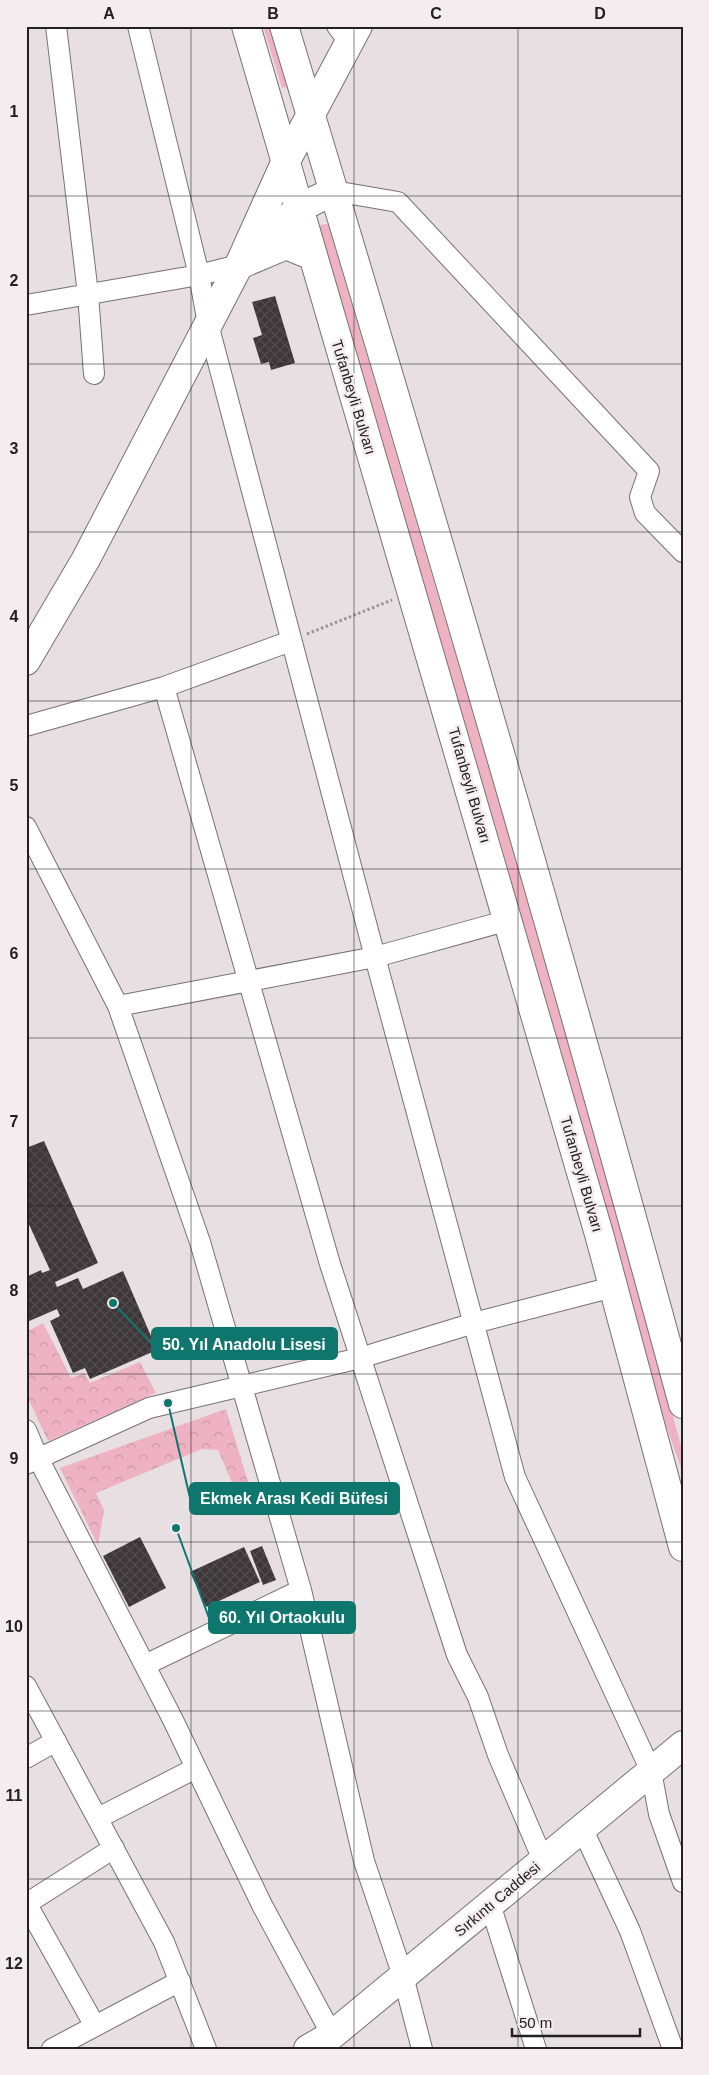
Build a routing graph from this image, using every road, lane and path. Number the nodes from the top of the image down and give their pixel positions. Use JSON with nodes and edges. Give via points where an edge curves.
{"nodes":[{"id":1,"x":56,"y":26,"type":"edge"},
{"id":2,"x":138,"y":26,"type":"edge"},
{"id":3,"x":246,"y":26,"type":"edge"},
{"id":4,"x":284,"y":26,"type":"edge"},
{"id":5,"x":348,"y":32,"type":"edge"},
{"id":6,"x":311,"y":115,"type":"junction"},
{"id":7,"x":285,"y":163,"type":"junction"},
{"id":8,"x":334,"y":191,"type":"junction"},
{"id":9,"x":299,"y":208,"type":"junction"},
{"id":10,"x":313,"y":256,"type":"junction"},
{"id":11,"x":239,"y":265,"type":"junction"},
{"id":12,"x":199,"y":275,"type":"junction"},
{"id":13,"x":88,"y":294,"type":"junction"},
{"id":14,"x":26,"y":305,"type":"edge"},
{"id":15,"x":208,"y":324,"type":"junction"},
{"id":16,"x":94,"y":374,"type":"dead end"},
{"id":17,"x":683,"y":552,"type":"edge"},
{"id":18,"x":413,"y":592,"type":"junction"},
{"id":19,"x":291,"y":640,"type":"junction"},
{"id":20,"x":26,"y":661,"type":"edge"},
{"id":21,"x":164,"y":687,"type":"junction"},
{"id":22,"x":26,"y":726,"type":"edge"},
{"id":23,"x":26,"y":827,"type":"edge"},
{"id":24,"x":509,"y":920,"type":"junction"},
{"id":25,"x":375,"y":957,"type":"junction"},
{"id":26,"x":249,"y":982,"type":"junction"},
{"id":27,"x":118,"y":1006,"type":"junction"},
{"id":28,"x":614,"y":1287,"type":"junction"},
{"id":29,"x":474,"y":1323,"type":"junction"},
{"id":30,"x":360,"y":1358,"type":"junction"},
{"id":31,"x":242,"y":1386,"type":"junction"},
{"id":32,"x":683,"y":1404,"type":"edge"},
{"id":33,"x":26,"y":1430,"type":"edge"},
{"id":34,"x":32,"y":1461,"type":"edge"},
{"id":35,"x":683,"y":1547,"type":"edge"},
{"id":36,"x":301,"y":1590,"type":"junction"},
{"id":37,"x":144,"y":1665,"type":"junction"},
{"id":38,"x":26,"y":1686,"type":"edge"},
{"id":39,"x":56,"y":1741,"type":"junction"},
{"id":40,"x":683,"y":1745,"type":"edge"},
{"id":41,"x":26,"y":1758,"type":"edge"},
{"id":42,"x":196,"y":1768,"type":"junction"},
{"id":43,"x":651,"y":1771,"type":"junction"},
{"id":44,"x":98,"y":1818,"type":"junction"},
{"id":45,"x":582,"y":1828,"type":"junction"},
{"id":46,"x":114,"y":1848,"type":"junction"},
{"id":47,"x":544,"y":1860,"type":"junction"},
{"id":48,"x":683,"y":1882,"type":"edge"},
{"id":49,"x":26,"y":1904,"type":"edge"},
{"id":50,"x":490,"y":1904,"type":"junction"},
{"id":51,"x":403,"y":1976,"type":"junction"},
{"id":52,"x":180,"y":1981,"type":"junction"},
{"id":53,"x":95,"y":2026,"type":"junction"},
{"id":54,"x":332,"y":2035,"type":"junction"},
{"id":55,"x":52,"y":2049,"type":"edge"},
{"id":56,"x":206,"y":2049,"type":"edge"},
{"id":57,"x":308,"y":2049,"type":"edge"},
{"id":58,"x":422,"y":2049,"type":"edge"},
{"id":59,"x":536,"y":2049,"type":"edge"},
{"id":60,"x":673,"y":2049,"type":"edge"}],
"edges":[{"from":1,"to":13,"type":"street"},
{"from":2,"to":12,"type":"street"},
{"from":3,"to":7,"type":"main road","name":"Tufanbeyli Bulvarı"},
{"from":4,"to":6,"type":"main road"},
{"from":5,"to":6,"type":"main road"},
{"from":6,"to":7,"type":"main road"},
{"from":6,"to":8,"type":"main road"},
{"from":7,"to":9,"type":"main road","name":"Tufanbeyli Bulvarı"},
{"from":7,"to":11,"type":"main road"},
{"from":8,"to":9,"type":"main road"},
{"from":8,"to":17,"type":"street","via":[[398,202],[649,471],[640,497],[645,513]]},
{"from":8,"to":32,"type":"main road","via":[[446,564],[608,1128]]},
{"from":9,"to":10,"type":"main road","name":"Tufanbeyli Bulvarı"},
{"from":9,"to":11,"type":"main road"},
{"from":10,"to":11,"type":"main road","via":[[286,245]]},
{"from":10,"to":18,"type":"main road","name":"Tufanbeyli Bulvarı"},
{"from":11,"to":12,"type":"street"},
{"from":11,"to":15,"type":"main road"},
{"from":12,"to":13,"type":"street"},
{"from":12,"to":15,"type":"street"},
{"from":13,"to":14,"type":"street"},
{"from":13,"to":16,"type":"street"},
{"from":15,"to":19,"type":"street"},
{"from":15,"to":20,"type":"main road","via":[[86,559]]},
{"from":18,"to":19,"type":"path"},
{"from":18,"to":24,"type":"main road","name":"Tufanbeyli Bulvarı"},
{"from":19,"to":21,"type":"street"},
{"from":19,"to":25,"type":"street"},
{"from":21,"to":22,"type":"street"},
{"from":21,"to":26,"type":"street"},
{"from":23,"to":27,"type":"street"},
{"from":24,"to":25,"type":"street"},
{"from":24,"to":28,"type":"main road","name":"Tufanbeyli Bulvarı"},
{"from":25,"to":26,"type":"street"},
{"from":25,"to":29,"type":"street"},
{"from":26,"to":27,"type":"street"},
{"from":26,"to":30,"type":"street"},
{"from":27,"to":31,"type":"street","via":[[200,1242]]},
{"from":28,"to":29,"type":"street"},
{"from":28,"to":35,"type":"main road","name":"Tufanbeyli Bulvarı"},
{"from":29,"to":30,"type":"street"},
{"from":29,"to":43,"type":"street","via":[[516,1476]]},
{"from":30,"to":31,"type":"street"},
{"from":30,"to":47,"type":"street","via":[[457,1655],[478,1697],[498,1755]]},
{"from":31,"to":34,"type":"street","via":[[148,1408]]},
{"from":31,"to":36,"type":"street"},
{"from":33,"to":34,"type":"street"},
{"from":34,"to":37,"type":"street"},
{"from":36,"to":37,"type":"street"},
{"from":36,"to":51,"type":"street","via":[[364,1861]]},
{"from":37,"to":42,"type":"street"},
{"from":38,"to":39,"type":"street"},
{"from":39,"to":41,"type":"street"},
{"from":39,"to":44,"type":"street"},
{"from":40,"to":43,"type":"main road","name":"Sırkıntı Caddesi"},
{"from":42,"to":44,"type":"street"},
{"from":42,"to":54,"type":"street","via":[[262,1904]]},
{"from":43,"to":45,"type":"main road","name":"Sırkıntı Caddesi"},
{"from":43,"to":48,"type":"street","via":[[659,1814]]},
{"from":44,"to":46,"type":"street"},
{"from":45,"to":47,"type":"main road","name":"Sırkıntı Caddesi"},
{"from":45,"to":60,"type":"street","via":[[630,1931]]},
{"from":46,"to":49,"type":"street"},
{"from":46,"to":52,"type":"street","via":[[164,1942]]},
{"from":47,"to":50,"type":"main road","name":"Sırkıntı Caddesi"},
{"from":49,"to":53,"type":"street"},
{"from":50,"to":51,"type":"main road","name":"Sırkıntı Caddesi"},
{"from":50,"to":59,"type":"street"},
{"from":51,"to":54,"type":"main road","name":"Sırkıntı Caddesi"},
{"from":51,"to":58,"type":"street"},
{"from":52,"to":53,"type":"street"},
{"from":52,"to":56,"type":"street"},
{"from":53,"to":55,"type":"street"},
{"from":54,"to":57,"type":"main road","name":"Sırkıntı Caddesi"}]}
